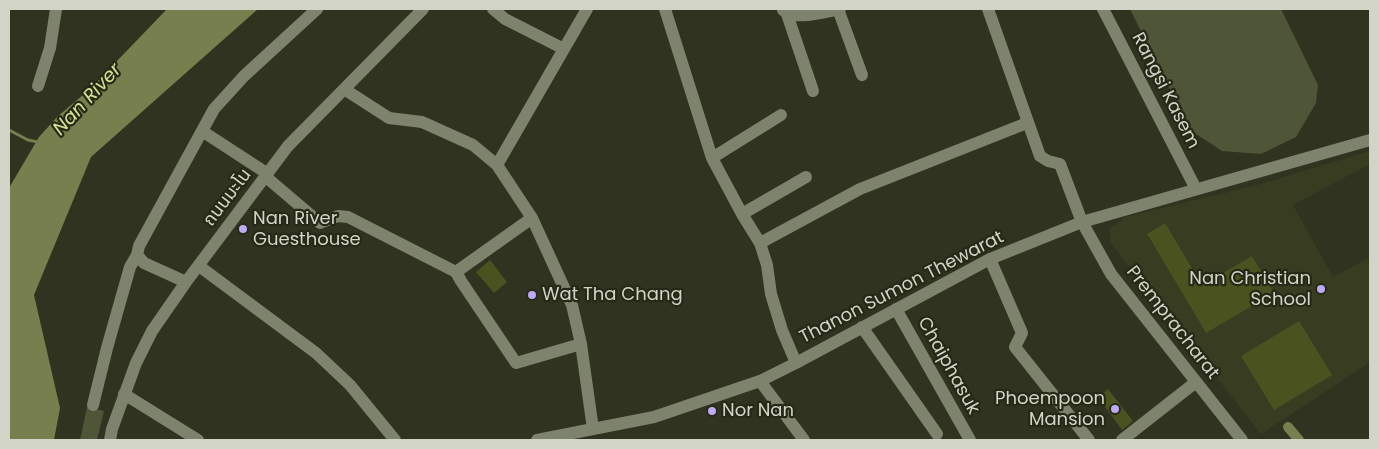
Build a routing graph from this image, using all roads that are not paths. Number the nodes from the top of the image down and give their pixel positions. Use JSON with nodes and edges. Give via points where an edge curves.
{"nodes":[{"id":1,"x":56,"y":9,"type":"edge"},
{"id":2,"x":317,"y":9,"type":"edge"},
{"id":3,"x":423,"y":9,"type":"edge"},
{"id":4,"x":493,"y":9,"type":"edge"},
{"id":5,"x":587,"y":9,"type":"edge"},
{"id":6,"x":665,"y":9,"type":"edge"},
{"id":7,"x":839,"y":9,"type":"edge"},
{"id":8,"x":988,"y":9,"type":"edge"},
{"id":9,"x":1103,"y":9,"type":"edge"},
{"id":10,"x":784,"y":11,"type":"edge"},
{"id":11,"x":564,"y":49,"type":"junction"},
{"id":12,"x":862,"y":75,"type":"dead end"},
{"id":13,"x":38,"y":86,"type":"dead end"},
{"id":14,"x":344,"y":89,"type":"junction"},
{"id":15,"x":813,"y":91,"type":"dead end"},
{"id":16,"x":781,"y":115,"type":"dead end"},
{"id":17,"x":1028,"y":123,"type":"junction"},
{"id":18,"x":202,"y":130,"type":"junction"},
{"id":19,"x":1370,"y":140,"type":"edge"},
{"id":20,"x":712,"y":158,"type":"junction"},
{"id":21,"x":498,"y":165,"type":"junction"},
{"id":22,"x":267,"y":175,"type":"junction"},
{"id":23,"x":806,"y":177,"type":"dead end"},
{"id":24,"x":1196,"y":189,"type":"junction"},
{"id":25,"x":742,"y":214,"type":"junction"},
{"id":26,"x":532,"y":218,"type":"junction"},
{"id":27,"x":1082,"y":222,"type":"junction"},
{"id":28,"x":760,"y":243,"type":"junction"},
{"id":29,"x":137,"y":255,"type":"junction"},
{"id":30,"x":990,"y":259,"type":"junction"},
{"id":31,"x":199,"y":266,"type":"junction"},
{"id":32,"x":456,"y":272,"type":"junction"},
{"id":33,"x":186,"y":282,"type":"junction"},
{"id":34,"x":896,"y":309,"type":"junction"},
{"id":35,"x":862,"y":327,"type":"junction"},
{"id":36,"x":581,"y":344,"type":"junction"},
{"id":37,"x":796,"y":363,"type":"junction"},
{"id":38,"x":760,"y":380,"type":"junction"},
{"id":39,"x":1196,"y":382,"type":"junction"},
{"id":40,"x":124,"y":394,"type":"junction"},
{"id":41,"x":93,"y":405,"type":"dead end"},
{"id":42,"x":593,"y":429,"type":"junction"},
{"id":43,"x":937,"y":434,"type":"dead end"},
{"id":44,"x":182,"y":436,"type":"edge"},
{"id":45,"x":110,"y":440,"type":"edge"},
{"id":46,"x":198,"y":440,"type":"edge"},
{"id":47,"x":396,"y":440,"type":"edge"},
{"id":48,"x":537,"y":440,"type":"edge"},
{"id":49,"x":804,"y":440,"type":"edge"},
{"id":50,"x":970,"y":440,"type":"edge"},
{"id":51,"x":1089,"y":440,"type":"edge"},
{"id":52,"x":1122,"y":440,"type":"edge"},
{"id":53,"x":1242,"y":440,"type":"edge"}],
"edges":[{"from":1,"to":13,"type":"street","via":[[50,48]]},
{"from":2,"to":18,"type":"street","via":[[244,76],[214,109]]},
{"from":3,"to":14,"type":"street","name":"ถนนมะโน"},
{"from":4,"to":11,"type":"street","via":[[505,19]]},
{"from":5,"to":11,"type":"street"},
{"from":6,"to":20,"type":"street"},
{"from":7,"to":10,"type":"street","via":[[797,16]]},
{"from":7,"to":12,"type":"street"},
{"from":8,"to":17,"type":"street","name":"Prempracharat"},
{"from":9,"to":24,"type":"street","name":"Rangsi Kasem"},
{"from":10,"to":15,"type":"street"},
{"from":11,"to":21,"type":"street"},
{"from":14,"to":21,"type":"street","via":[[389,118],[422,122],[473,145]]},
{"from":14,"to":22,"type":"street","name":"ถนนมะโน","via":[[288,146]]},
{"from":16,"to":20,"type":"street"},
{"from":17,"to":27,"type":"street","name":"Prempracharat","via":[[1040,156],[1060,164]]},
{"from":17,"to":28,"type":"street","via":[[860,189]]},
{"from":18,"to":22,"type":"street"},
{"from":18,"to":29,"type":"street"},
{"from":19,"to":24,"type":"street","name":"Thanon Sumon Thewarat"},
{"from":20,"to":25,"type":"street"},
{"from":21,"to":26,"type":"street"},
{"from":22,"to":31,"type":"street","name":"ถนนมะโน"},
{"from":22,"to":32,"type":"street","via":[[320,223],[338,216],[348,217]]},
{"from":23,"to":25,"type":"street"},
{"from":24,"to":27,"type":"street","name":"Thanon Sumon Thewarat"},
{"from":25,"to":28,"type":"street"},
{"from":26,"to":32,"type":"street"},
{"from":26,"to":36,"type":"street","via":[[572,305]]},
{"from":27,"to":30,"type":"street","name":"Thanon Sumon Thewarat"},
{"from":27,"to":39,"type":"street","name":"Prempracharat","via":[[1111,274]]},
{"from":28,"to":37,"type":"street","via":[[771,294]]},
{"from":29,"to":33,"type":"street","via":[[144,263]]},
{"from":29,"to":41,"type":"street","via":[[130,267]]},
{"from":30,"to":34,"type":"street","name":"Thanon Sumon Thewarat"},
{"from":30,"to":51,"type":"street","via":[[1022,333],[1015,347]]},
{"from":31,"to":33,"type":"street","name":"ถนนมะโน"},
{"from":31,"to":47,"type":"street","via":[[316,353],[350,385]]},
{"from":32,"to":36,"type":"street","via":[[516,363]]},
{"from":33,"to":40,"type":"street","name":"ถนนมะโน","via":[[152,331]]},
{"from":34,"to":35,"type":"street","name":"Thanon Sumon Thewarat"},
{"from":34,"to":50,"type":"street","name":"Chaiphasuk"},
{"from":35,"to":37,"type":"street","name":"Thanon Sumon Thewarat"},
{"from":35,"to":43,"type":"street"},
{"from":36,"to":42,"type":"street"},
{"from":37,"to":38,"type":"street","name":"Thanon Sumon Thewarat"},
{"from":38,"to":42,"type":"street","name":"Thanon Sumon Thewarat","via":[[654,417]]},
{"from":38,"to":49,"type":"street"},
{"from":39,"to":52,"type":"street"},
{"from":39,"to":53,"type":"street","name":"Prempracharat"},
{"from":40,"to":44,"type":"street"},
{"from":40,"to":45,"type":"street","name":"ถนนมะโน"},
{"from":42,"to":48,"type":"street","name":"Thanon Sumon Thewarat"},
{"from":44,"to":46,"type":"street"}]}
